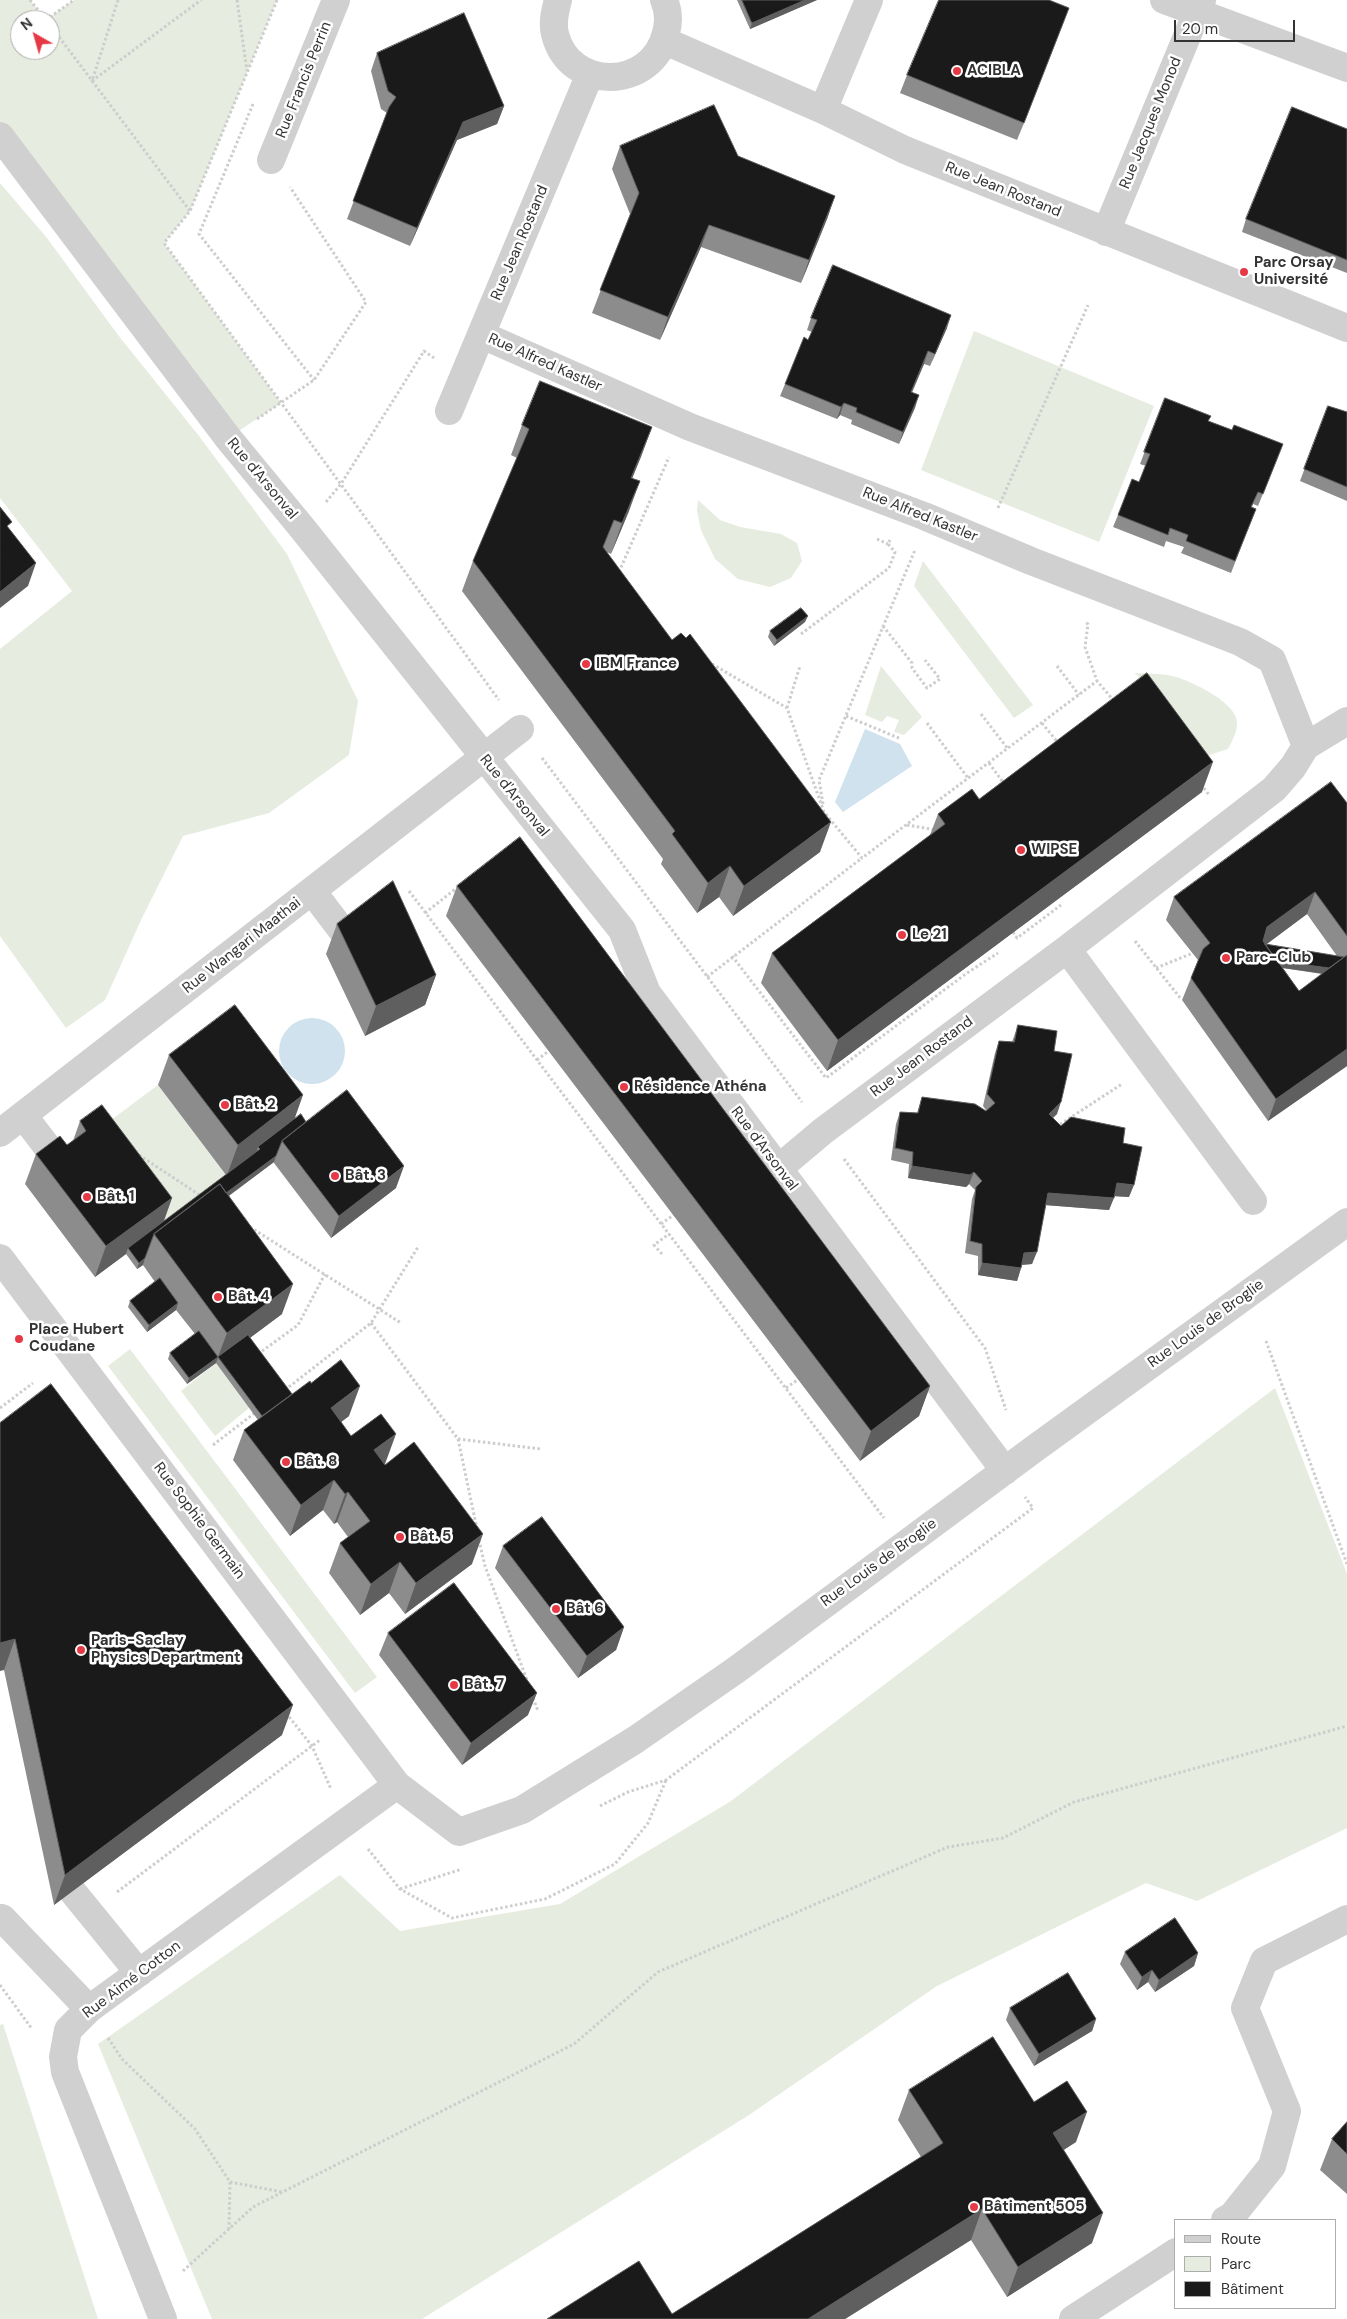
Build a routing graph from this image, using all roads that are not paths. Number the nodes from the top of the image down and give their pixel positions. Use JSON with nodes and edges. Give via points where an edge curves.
{"nodes":[{"id":1,"x":336,"y":0,"type":"edge"},
{"id":2,"x":558,"y":0,"type":"edge"},
{"id":3,"x":664,"y":0,"type":"edge"},
{"id":4,"x":869,"y":0,"type":"edge"},
{"id":5,"x":1164,"y":0,"type":"edge"},
{"id":6,"x":1199,"y":7,"type":"edge"},
{"id":7,"x":665,"y":41,"type":"junction"},
{"id":8,"x":1347,"y":68,"type":"edge"},
{"id":9,"x":590,"y":74,"type":"junction"},
{"id":10,"x":823,"y":110,"type":"junction"},
{"id":11,"x":0,"y":136,"type":"edge"},
{"id":12,"x":271,"y":160,"type":"road end"},
{"id":13,"x":1106,"y":232,"type":"junction"},
{"id":14,"x":1347,"y":328,"type":"edge"},
{"id":15,"x":482,"y":335,"type":"junction"},
{"id":16,"x":449,"y":411,"type":"dead end"},
{"id":17,"x":1346,"y":723,"type":"edge"},
{"id":18,"x":520,"y":729,"type":"road end"},
{"id":19,"x":1306,"y":746,"type":"junction"},
{"id":20,"x":484,"y":759,"type":"junction"},
{"id":21,"x":312,"y":891,"type":"junction"},
{"id":22,"x":348,"y":937,"type":"edge"},
{"id":23,"x":1067,"y":949,"type":"junction"},
{"id":24,"x":23,"y":1116,"type":"junction"},
{"id":25,"x":0,"y":1133,"type":"edge"},
{"id":26,"x":779,"y":1168,"type":"junction"},
{"id":27,"x":64,"y":1169,"type":"edge"},
{"id":28,"x":1253,"y":1202,"type":"dead end"},
{"id":29,"x":1347,"y":1222,"type":"edge"},
{"id":30,"x":0,"y":1258,"type":"edge"},
{"id":31,"x":1005,"y":1471,"type":"junction"},
{"id":32,"x":397,"y":1785,"type":"junction"},
{"id":33,"x":81,"y":1902,"type":"edge"},
{"id":34,"x":1,"y":1918,"type":"edge"},
{"id":35,"x":1347,"y":1919,"type":"edge"},
{"id":36,"x":139,"y":1973,"type":"junction"},
{"id":37,"x":89,"y":2009,"type":"junction"},
{"id":38,"x":1227,"y":2219,"type":"edge"},
{"id":39,"x":1174,"y":2253,"type":"edge"},
{"id":40,"x":159,"y":2308,"type":"edge"},
{"id":41,"x":1073,"y":2319,"type":"edge"}],
"edges":[{"from":1,"to":12,"type":"street","name":"Rue Francis Perrin"},
{"from":2,"to":9,"type":"street","via":[[554,16],[555,34],[575,65]]},
{"from":3,"to":7,"type":"street","via":[[669,24]]},
{"from":4,"to":10,"type":"street"},
{"from":5,"to":6,"type":"street"},
{"from":6,"to":8,"type":"street"},
{"from":6,"to":13,"type":"street","name":"Rue Jacques Monod"},
{"from":7,"to":9,"type":"street","via":[[656,57],[642,69],[626,76],[608,78]]},
{"from":7,"to":10,"type":"street","name":"Rue Jean Rostand"},
{"from":9,"to":15,"type":"street","name":"Rue Jean Rostand"},
{"from":10,"to":13,"type":"street","name":"Rue Jean Rostand","via":[[905,150]]},
{"from":11,"to":20,"type":"street","name":"Rue d'Arsonval","via":[[228,438]]},
{"from":13,"to":14,"type":"street","name":"Rue Jean Rostand"},
{"from":15,"to":16,"type":"street","name":"Rue Jean Rostand"},
{"from":15,"to":19,"type":"street","name":"Rue Alfred Kastler","via":[[690,427],[1240,642],[1272,660]]},
{"from":17,"to":19,"type":"street","name":"Rue Jean Rostand"},
{"from":18,"to":20,"type":"street","name":"Rue Wangari Maathai"},
{"from":19,"to":23,"type":"street","name":"Rue Jean Rostand","via":[[1293,768],[1274,789]]},
{"from":20,"to":21,"type":"street","name":"Rue Wangari Maathai"},
{"from":20,"to":26,"type":"street","name":"Rue d'Arsonval","via":[[622,930],[647,993]]},
{"from":21,"to":22,"type":"street"},
{"from":21,"to":24,"type":"street","name":"Rue Wangari Maathai"},
{"from":23,"to":26,"type":"street","name":"Rue Jean Rostand","via":[[823,1131]]},
{"from":23,"to":28,"type":"street"},
{"from":24,"to":25,"type":"street","name":"Rue Wangari Maathai"},
{"from":24,"to":27,"type":"street"},
{"from":26,"to":31,"type":"street","name":"Rue d'Arsonval"},
{"from":29,"to":31,"type":"street","name":"Rue Louis de Broglie"},
{"from":30,"to":32,"type":"street","name":"Rue Sophie Germain"},
{"from":31,"to":32,"type":"street","name":"Rue Louis de Broglie","via":[[736,1670],[635,1740],[522,1810],[459,1832]]},
{"from":32,"to":36,"type":"street","name":"Rue Aimé Cotton"},
{"from":33,"to":36,"type":"street"},
{"from":34,"to":37,"type":"street"},
{"from":35,"to":38,"type":"street","via":[[1264,1961],[1245,2008],[1287,2111],[1272,2166]]},
{"from":36,"to":37,"type":"street","name":"Rue Aimé Cotton"},
{"from":37,"to":40,"type":"street","name":"Rue Aimé Cotton","via":[[68,2030],[63,2056],[65,2072]]},
{"from":39,"to":41,"type":"street"}]}
